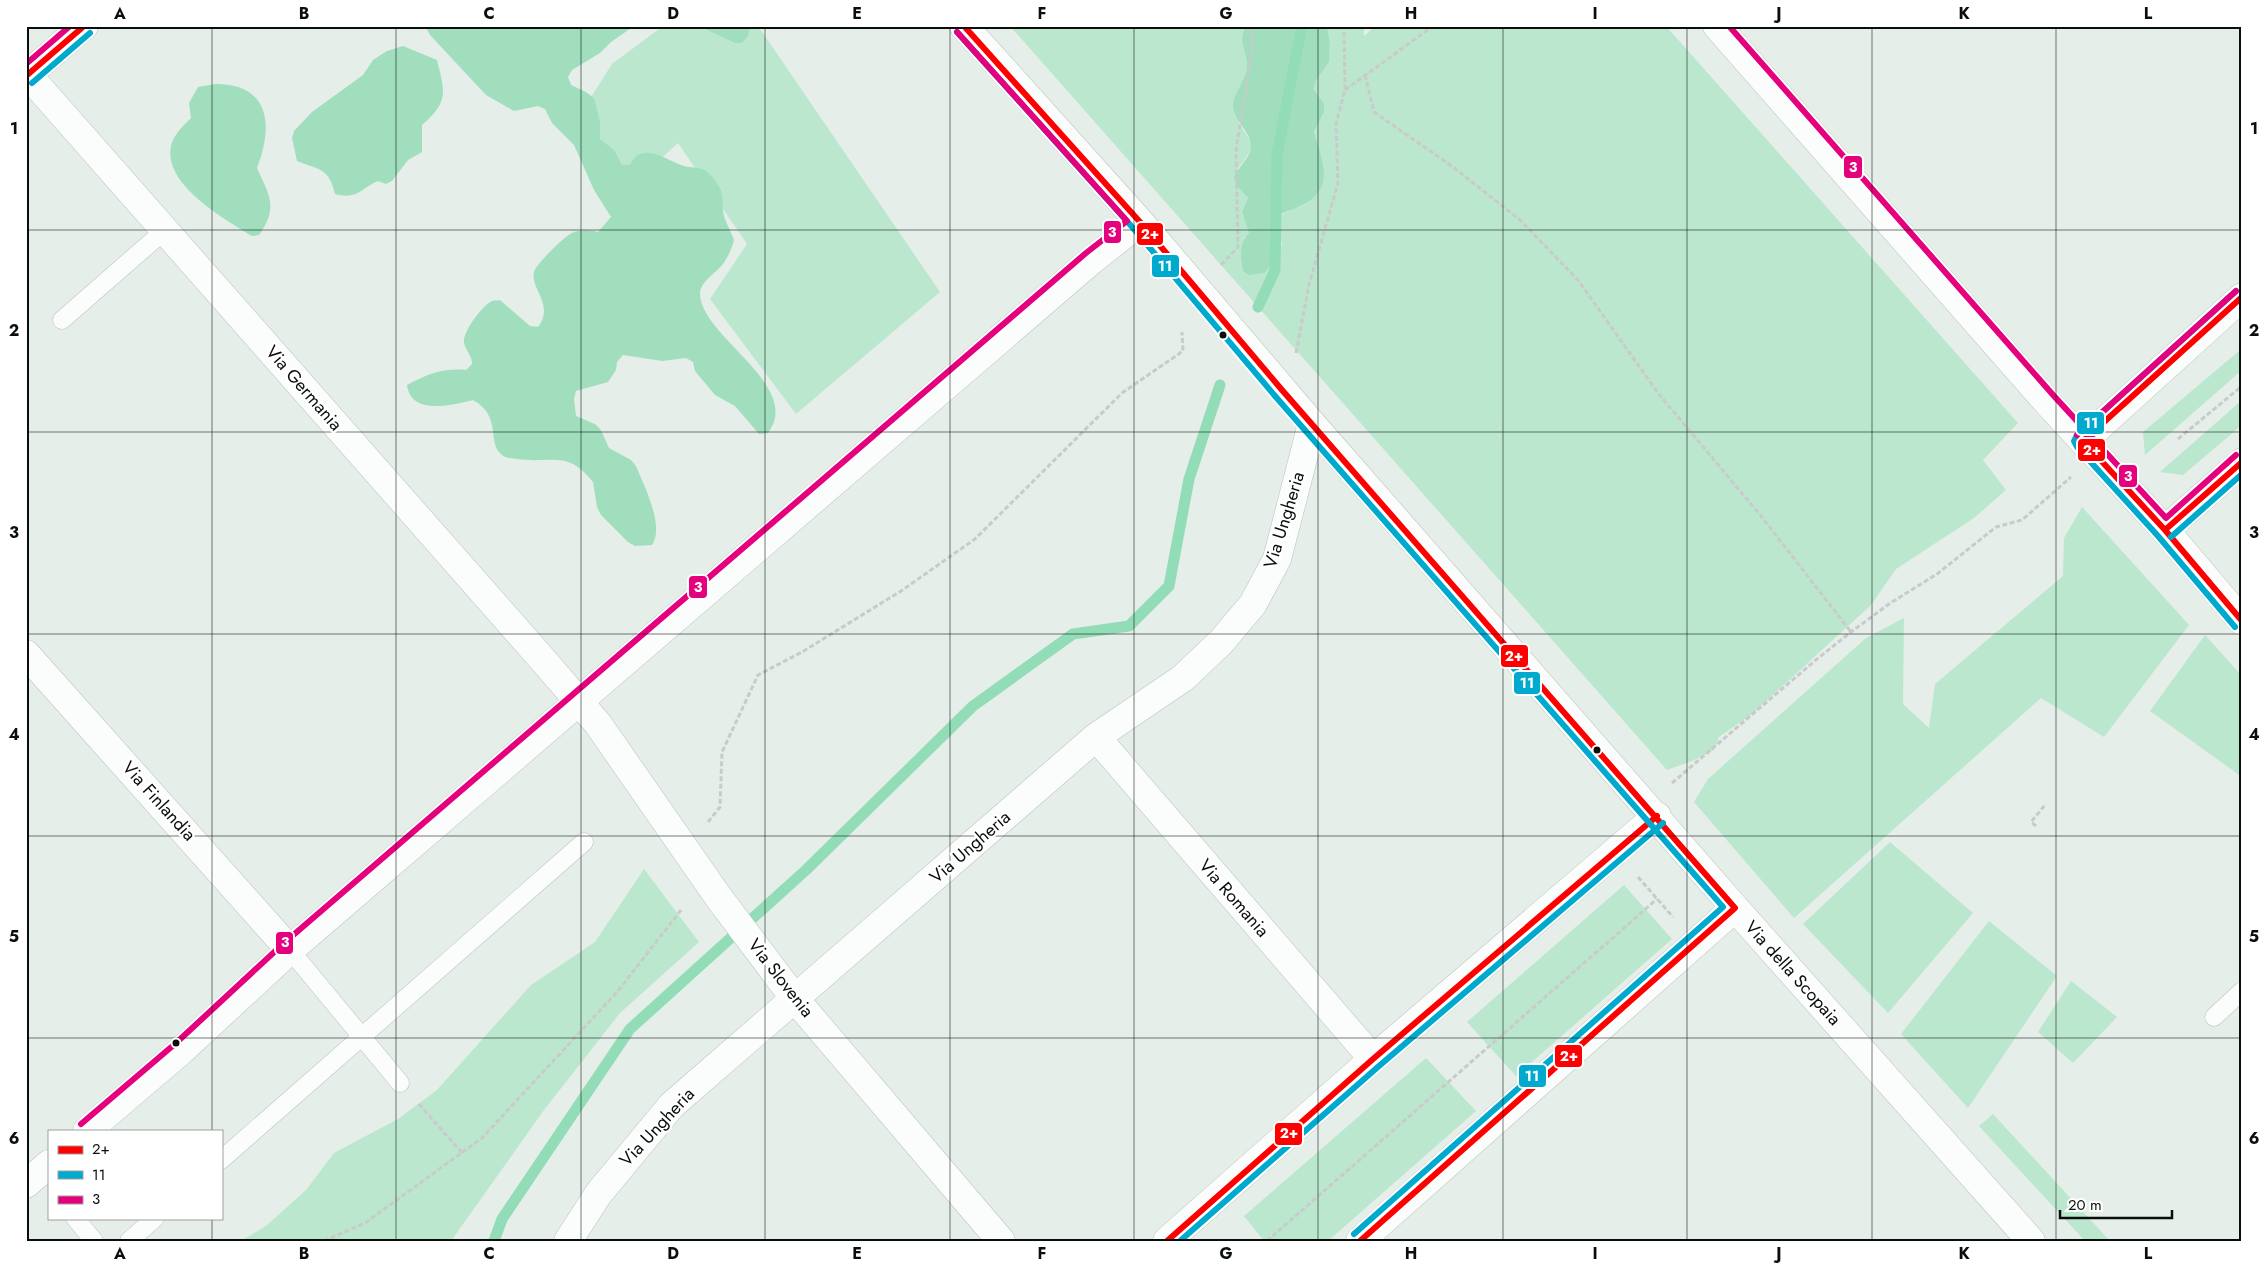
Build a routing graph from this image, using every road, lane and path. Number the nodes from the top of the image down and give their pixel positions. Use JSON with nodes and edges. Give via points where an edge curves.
{"nodes":[{"id":1,"x":84,"y":26,"type":"edge"},
{"id":2,"x":964,"y":26,"type":"edge"},
{"id":3,"x":1253,"y":26,"type":"edge"},
{"id":4,"x":1344,"y":26,"type":"edge"},
{"id":5,"x":1433,"y":26,"type":"edge"},
{"id":6,"x":1717,"y":26,"type":"edge"},
{"id":7,"x":27,"y":75,"type":"edge"},
{"id":8,"x":1365,"y":75,"type":"junction"},
{"id":9,"x":1345,"y":90,"type":"junction"},
{"id":10,"x":1140,"y":222,"type":"junction"},
{"id":11,"x":165,"y":230,"type":"junction"},
{"id":12,"x":1217,"y":268,"type":"dead end"},
{"id":13,"x":2242,"y":297,"type":"edge"},
{"id":14,"x":62,"y":320,"type":"dead end"},
{"id":15,"x":1182,"y":332,"type":"dead end"},
{"id":16,"x":1295,"y":356,"type":"dead end"},
{"id":17,"x":2242,"y":386,"type":"edge"},
{"id":18,"x":1312,"y":424,"type":"junction"},
{"id":19,"x":2178,"y":439,"type":"dead end"},
{"id":20,"x":2089,"y":448,"type":"junction"},
{"id":21,"x":2242,"y":462,"type":"edge"},
{"id":22,"x":2165,"y":530,"type":"junction"},
{"id":23,"x":2242,"y":621,"type":"edge"},
{"id":24,"x":1851,"y":632,"type":"junction"},
{"id":25,"x":26,"y":654,"type":"edge"},
{"id":26,"x":579,"y":702,"type":"junction"},
{"id":27,"x":1096,"y":737,"type":"junction"},
{"id":28,"x":1666,"y":776,"type":"dead end"},
{"id":29,"x":2045,"y":805,"type":"dead end"},
{"id":30,"x":1656,"y":816,"type":"junction"},
{"id":31,"x":705,"y":825,"type":"dead end"},
{"id":32,"x":2036,"y":826,"type":"dead end"},
{"id":33,"x":584,"y":842,"type":"dead end"},
{"id":34,"x":1636,"y":874,"type":"dead end"},
{"id":35,"x":1657,"y":898,"type":"junction"},
{"id":36,"x":1735,"y":908,"type":"junction"},
{"id":37,"x":681,"y":910,"type":"dead end"},
{"id":38,"x":1676,"y":921,"type":"dead end"},
{"id":39,"x":290,"y":950,"type":"junction"},
{"id":40,"x":2242,"y":991,"type":"edge"},
{"id":41,"x":795,"y":999,"type":"junction"},
{"id":42,"x":2214,"y":1017,"type":"dead end"},
{"id":43,"x":361,"y":1038,"type":"junction"},
{"id":44,"x":1372,"y":1059,"type":"junction"},
{"id":45,"x":400,"y":1083,"type":"joint"},
{"id":46,"x":89,"y":1130,"type":"edge"},
{"id":47,"x":462,"y":1152,"type":"junction"},
{"id":48,"x":222,"y":1159,"type":"edge"},
{"id":49,"x":78,"y":1220,"type":"edge"},
{"id":50,"x":153,"y":1220,"type":"edge"},
{"id":51,"x":94,"y":1241,"type":"edge"},
{"id":52,"x":129,"y":1241,"type":"edge"},
{"id":53,"x":324,"y":1241,"type":"edge"},
{"id":54,"x":568,"y":1241,"type":"edge"},
{"id":55,"x":1001,"y":1241,"type":"edge"},
{"id":56,"x":1167,"y":1241,"type":"edge"},
{"id":57,"x":1267,"y":1241,"type":"edge"},
{"id":58,"x":1360,"y":1241,"type":"edge"},
{"id":59,"x":2031,"y":1241,"type":"edge"}],
"edges":[{"from":1,"to":7,"type":"street"},
{"from":2,"to":10,"type":"street","name":"Via della Scopaia"},
{"from":3,"to":12,"type":"path","via":[[1236,150],[1238,247]]},
{"from":4,"to":9,"type":"path"},
{"from":5,"to":8,"type":"path"},
{"from":6,"to":20,"type":"street"},
{"from":7,"to":11,"type":"street","name":"Via Germania"},
{"from":8,"to":9,"type":"path"},
{"from":8,"to":24,"type":"path","via":[[1374,112],[1453,167],[1520,220],[1578,280],[1658,393]]},
{"from":9,"to":16,"type":"path","via":[[1336,124],[1338,183],[1309,285]]},
{"from":10,"to":18,"type":"street","name":"Via della Scopaia"},
{"from":10,"to":26,"type":"street"},
{"from":11,"to":14,"type":"lane"},
{"from":11,"to":26,"type":"street","name":"Via Germania"},
{"from":13,"to":20,"type":"street"},
{"from":15,"to":31,"type":"path","via":[[1183,351],[1122,392],[975,539],[901,591],[758,676],[722,752],[720,807]]},
{"from":17,"to":19,"type":"path"},
{"from":18,"to":27,"type":"street","name":"Via Ungheria","via":[[1277,559],[1253,604],[1221,642],[1183,678]]},
{"from":18,"to":30,"type":"street","name":"Via della Scopaia"},
{"from":20,"to":22,"type":"street"},
{"from":20,"to":24,"type":"path","via":[[2022,520],[1996,527],[1937,574]]},
{"from":21,"to":22,"type":"street"},
{"from":22,"to":23,"type":"street"},
{"from":24,"to":28,"type":"path","via":[[1673,784]]},
{"from":25,"to":39,"type":"street","name":"Via Finlandia"},
{"from":26,"to":39,"type":"street"},
{"from":26,"to":41,"type":"street","name":"Via Slovenia"},
{"from":27,"to":41,"type":"street","name":"Via Ungheria"},
{"from":27,"to":44,"type":"street","name":"Via Romania"},
{"from":29,"to":32,"type":"path","via":[[2032,822]]},
{"from":30,"to":36,"type":"street","name":"Via della Scopaia"},
{"from":30,"to":44,"type":"street"},
{"from":33,"to":43,"type":"lane"},
{"from":34,"to":35,"type":"path"},
{"from":35,"to":38,"type":"path"},
{"from":35,"to":57,"type":"path"},
{"from":36,"to":58,"type":"street"},
{"from":36,"to":59,"type":"street","name":"Via della Scopaia"},
{"from":37,"to":47,"type":"path","via":[[618,991],[482,1138]]},
{"from":39,"to":43,"type":"lane"},
{"from":39,"to":46,"type":"street"},
{"from":40,"to":42,"type":"lane"},
{"from":41,"to":54,"type":"street","name":"Via Ungheria","via":[[672,1105],[599,1193]]},
{"from":41,"to":55,"type":"street","name":"Via Slovenia"},
{"from":43,"to":45,"type":"lane"},
{"from":43,"to":48,"type":"lane"},
{"from":44,"to":56,"type":"street"},
{"from":45,"to":47,"type":"path"},
{"from":47,"to":53,"type":"path","via":[[365,1223]]},
{"from":49,"to":51,"type":"lane"},
{"from":50,"to":52,"type":"lane"}]}
